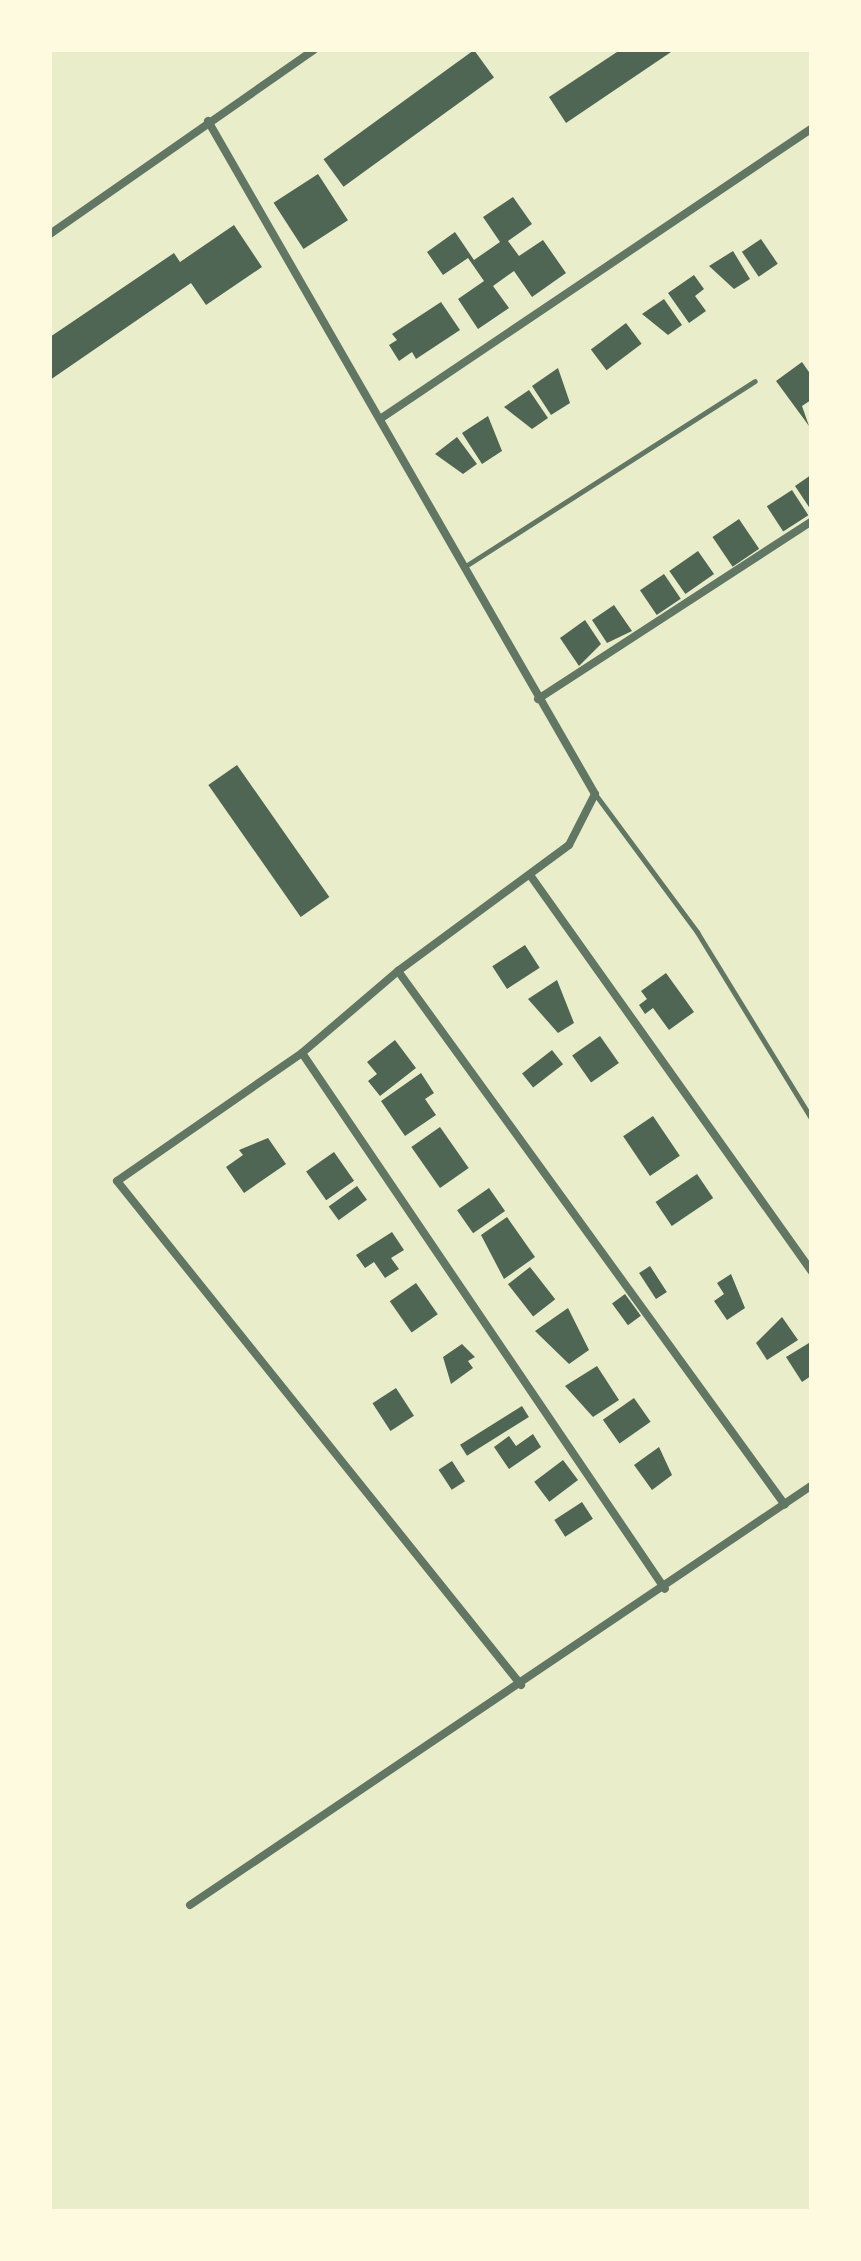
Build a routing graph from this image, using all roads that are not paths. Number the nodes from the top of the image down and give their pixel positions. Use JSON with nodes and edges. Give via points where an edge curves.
{"nodes":[{"id":1,"x":314,"y":50,"type":"edge"},
{"id":2,"x":208,"y":121,"type":"junction"},
{"id":3,"x":811,"y":129,"type":"edge"},
{"id":4,"x":51,"y":230,"type":"edge"},
{"id":5,"x":755,"y":381,"type":"dead end"},
{"id":6,"x":383,"y":417,"type":"junction"},
{"id":7,"x":811,"y":522,"type":"edge"},
{"id":8,"x":464,"y":567,"type":"junction"},
{"id":9,"x":538,"y":699,"type":"junction"},
{"id":10,"x":595,"y":794,"type":"junction"},
{"id":11,"x":530,"y":875,"type":"junction"},
{"id":12,"x":398,"y":971,"type":"junction"},
{"id":13,"x":302,"y":1053,"type":"junction"},
{"id":14,"x":811,"y":1118,"type":"edge"},
{"id":15,"x":811,"y":1271,"type":"edge"},
{"id":16,"x":811,"y":1486,"type":"edge"},
{"id":17,"x":785,"y":1505,"type":"junction"},
{"id":18,"x":665,"y":1589,"type":"junction"},
{"id":19,"x":521,"y":1685,"type":"junction"},
{"id":20,"x":190,"y":1905,"type":"dead end"}],
"edges":[{"from":1,"to":2,"type":"street"},
{"from":2,"to":4,"type":"street"},
{"from":2,"to":6,"type":"street"},
{"from":3,"to":6,"type":"street"},
{"from":5,"to":8,"type":"lane"},
{"from":6,"to":8,"type":"street"},
{"from":7,"to":9,"type":"street"},
{"from":8,"to":9,"type":"street"},
{"from":9,"to":10,"type":"street"},
{"from":10,"to":11,"type":"street","via":[[569,845]]},
{"from":10,"to":14,"type":"lane","via":[[697,932]]},
{"from":11,"to":12,"type":"street"},
{"from":11,"to":15,"type":"street"},
{"from":12,"to":13,"type":"street"},
{"from":12,"to":17,"type":"street"},
{"from":13,"to":18,"type":"street"},
{"from":13,"to":19,"type":"street","via":[[117,1181]]},
{"from":16,"to":17,"type":"street"},
{"from":17,"to":18,"type":"street"},
{"from":18,"to":19,"type":"street"},
{"from":19,"to":20,"type":"street"}]}
